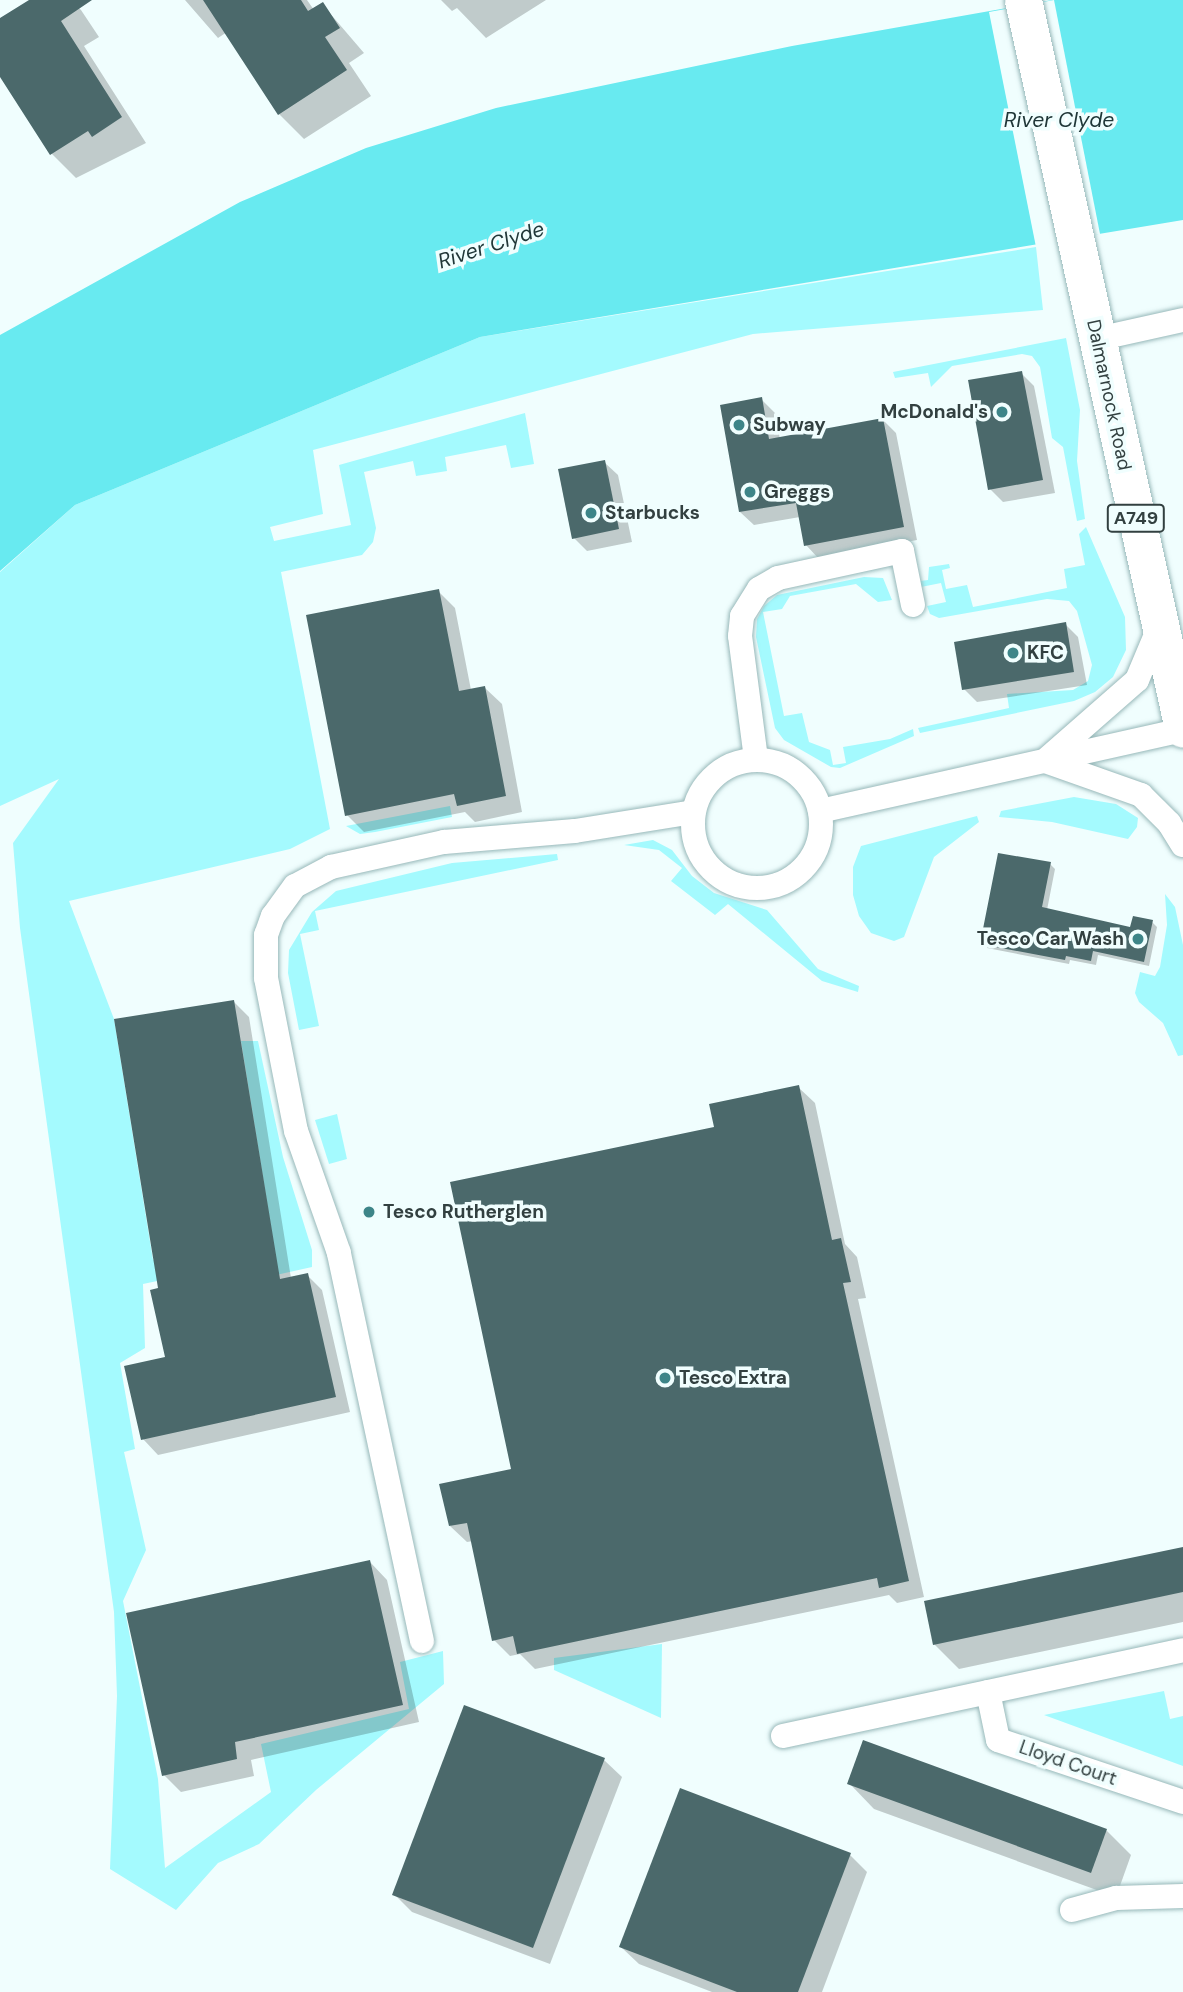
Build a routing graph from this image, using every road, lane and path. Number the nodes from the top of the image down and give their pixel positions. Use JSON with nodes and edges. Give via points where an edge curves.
{"nodes":[{"id":1,"x":1023,"y":0,"type":"edge"},
{"id":2,"x":1183,"y":320,"type":"edge"},
{"id":3,"x":1094,"y":323,"type":"junction"},
{"id":4,"x":913,"y":605,"type":"dead end"},
{"id":5,"x":1159,"y":626,"type":"junction"},
{"id":6,"x":1183,"y":729,"type":"edge"},
{"id":7,"x":756,"y":759,"type":"junction"},
{"id":8,"x":1045,"y":761,"type":"junction"},
{"id":9,"x":820,"y":811,"type":"junction"},
{"id":10,"x":693,"y":812,"type":"junction"},
{"id":11,"x":1183,"y":845,"type":"edge"},
{"id":12,"x":422,"y":1641,"type":"dead end"},
{"id":13,"x":1183,"y":1650,"type":"edge"},
{"id":14,"x":988,"y":1692,"type":"junction"},
{"id":15,"x":783,"y":1736,"type":"dead end"},
{"id":16,"x":1183,"y":1801,"type":"edge"},
{"id":17,"x":1183,"y":1896,"type":"edge"},
{"id":18,"x":1072,"y":1910,"type":"dead end"}],
"edges":[{"from":1,"to":3,"type":"main road","number":"A749"},
{"from":2,"to":3,"type":"street"},
{"from":3,"to":5,"type":"main road","name":"Dalmarnock Road","number":"A749"},
{"from":4,"to":7,"type":"street","via":[[902,551],[778,578],[758,589],[742,616],[740,636]]},
{"from":5,"to":6,"type":"main road","name":"Dalmarnock Road","number":"A749"},
{"from":5,"to":8,"type":"street","via":[[1137,680]]},
{"from":6,"to":8,"type":"street"},
{"from":7,"to":9,"type":"street","via":[[778,763],[797,774],[812,790]]},
{"from":7,"to":10,"type":"street","via":[[734,763],[715,774],[700,791]]},
{"from":8,"to":9,"type":"street"},
{"from":8,"to":11,"type":"street","via":[[1141,795]]},
{"from":9,"to":10,"type":"street","via":[[820,838],[808,863],[787,881],[752,888],[734,884],[705,863],[696,848]]},
{"from":10,"to":12,"type":"street","via":[[575,831],[444,842],[331,867],[295,886],[282,900],[266,935],[266,978],[296,1130],[339,1253]]},
{"from":13,"to":14,"type":"street"},
{"from":14,"to":15,"type":"street"},
{"from":14,"to":16,"type":"street","name":"Lloyd Court","via":[[998,1740]]},
{"from":17,"to":18,"type":"street","via":[[1116,1898]]}]}
